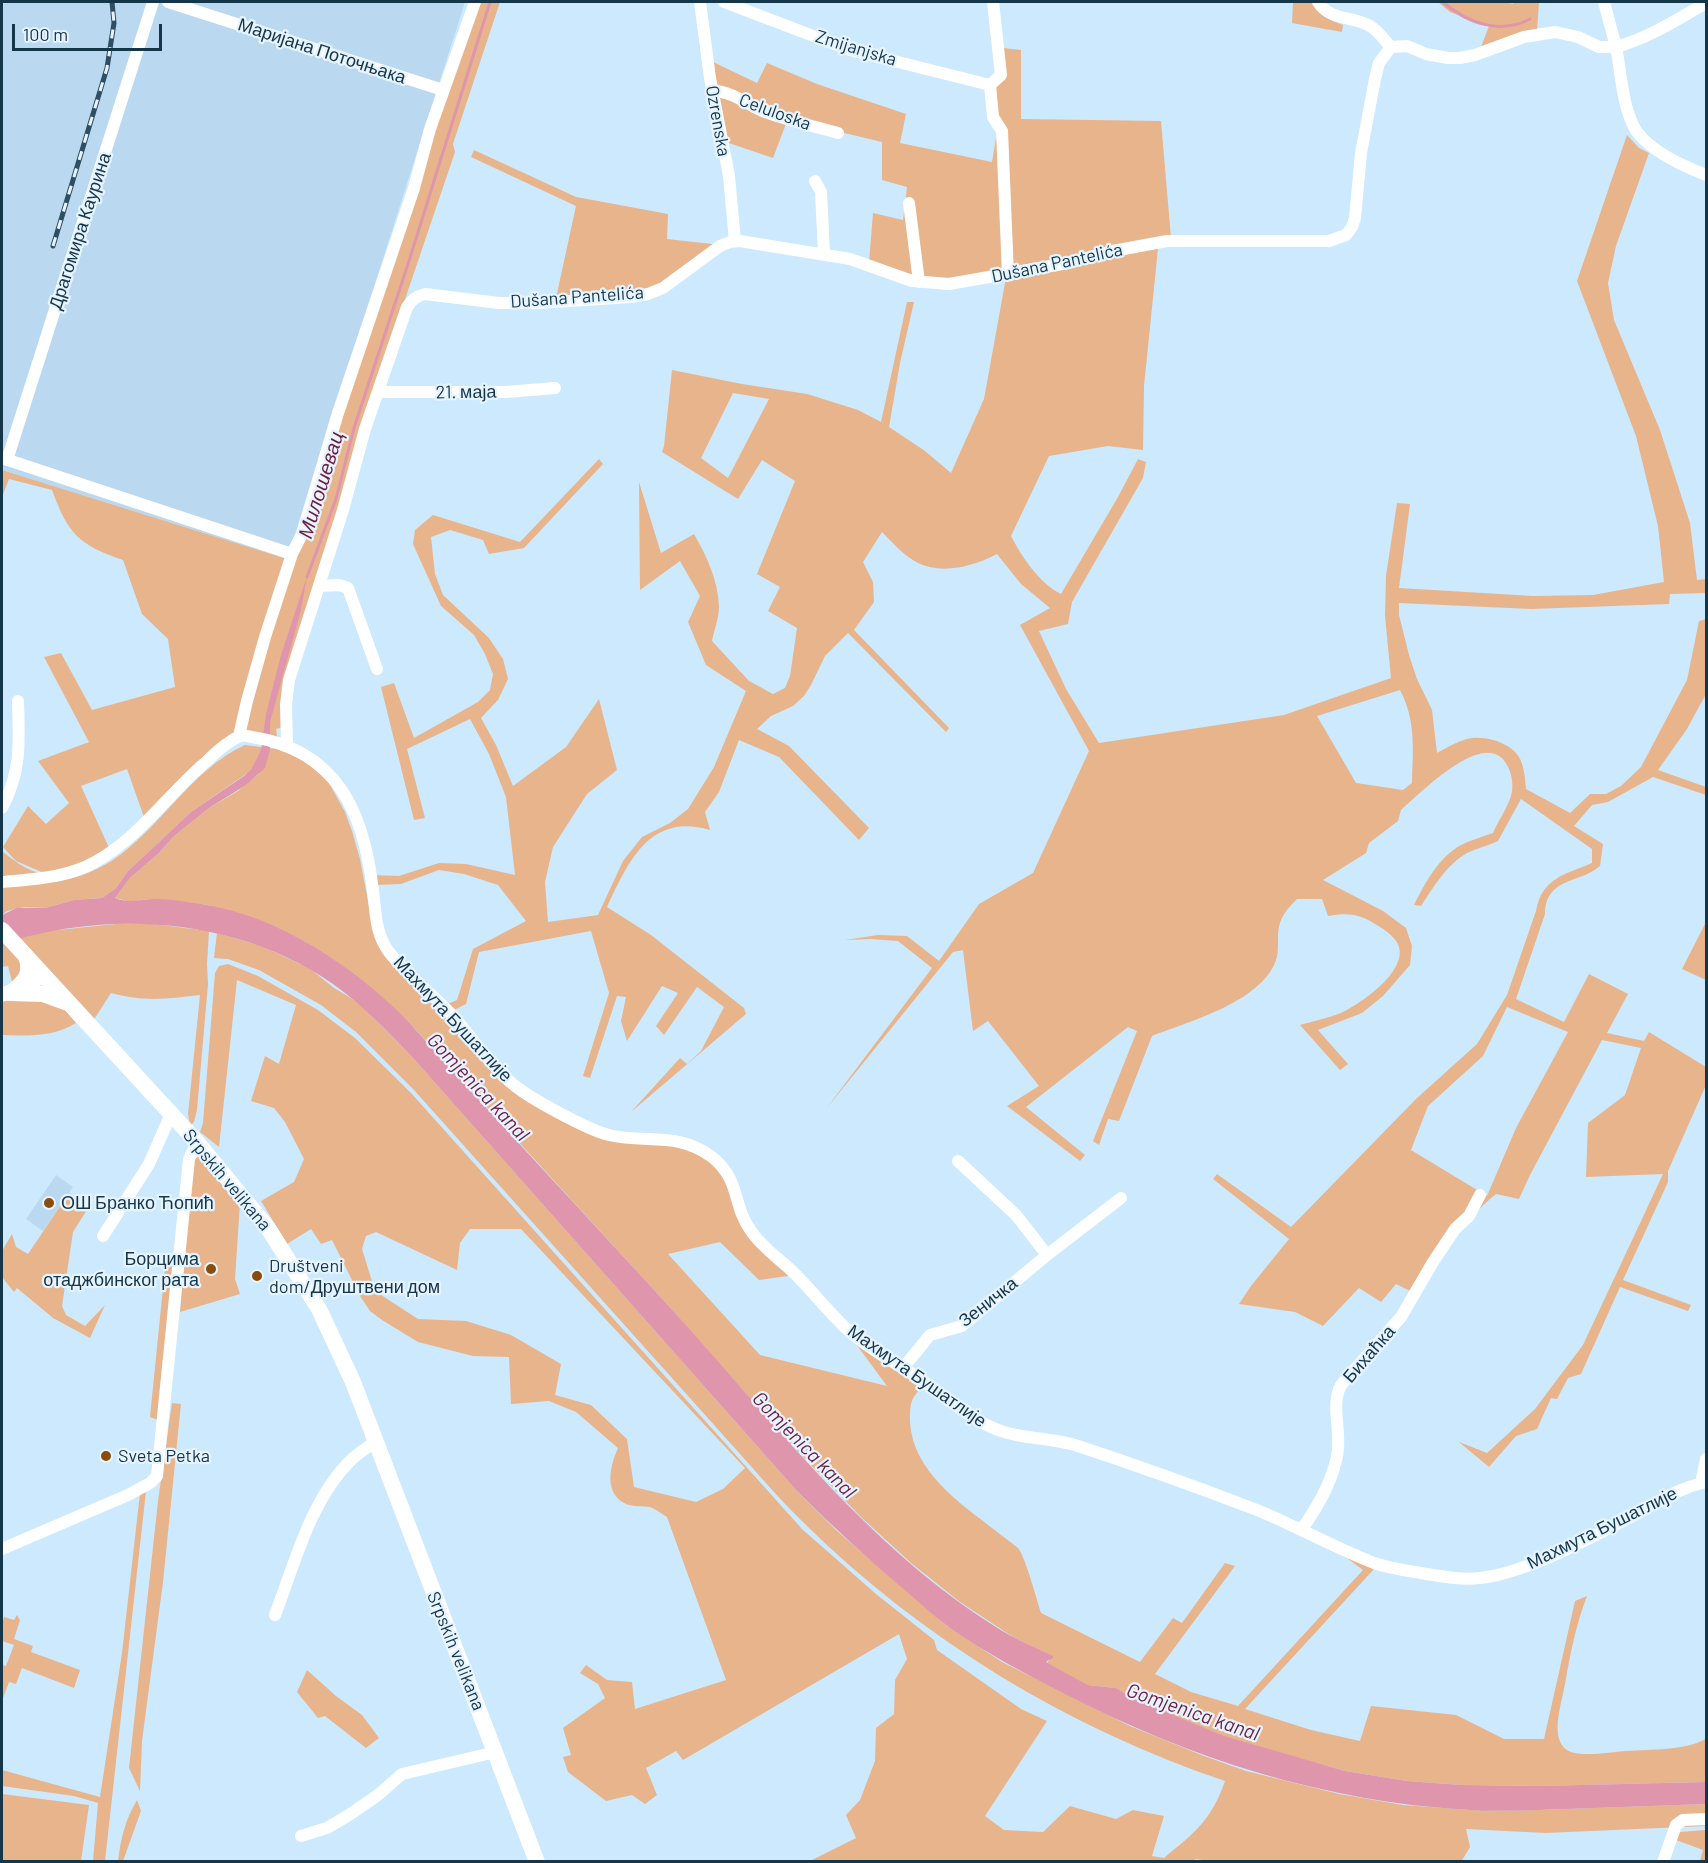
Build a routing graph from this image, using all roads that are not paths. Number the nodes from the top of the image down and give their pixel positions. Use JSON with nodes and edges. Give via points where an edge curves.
{"nodes":[{"id":1,"x":153,"y":2,"type":"edge"},
{"id":2,"x":168,"y":2,"type":"edge"},
{"id":3,"x":475,"y":2,"type":"edge"},
{"id":4,"x":700,"y":2,"type":"edge"},
{"id":5,"x":724,"y":2,"type":"edge"},
{"id":6,"x":993,"y":2,"type":"edge"},
{"id":7,"x":1318,"y":2,"type":"edge"},
{"id":8,"x":1604,"y":2,"type":"edge"},
{"id":9,"x":1707,"y":3,"type":"edge"},
{"id":10,"x":1391,"y":47,"type":"junction"},
{"id":11,"x":1616,"y":47,"type":"junction"},
{"id":12,"x":990,"y":85,"type":"junction"},
{"id":13,"x":443,"y":90,"type":"junction"},
{"id":14,"x":713,"y":91,"type":"junction"},
{"id":15,"x":838,"y":133,"type":"dead end"},
{"id":16,"x":1707,"y":175,"type":"edge"},
{"id":17,"x":815,"y":181,"type":"dead end"},
{"id":18,"x":909,"y":203,"type":"dead end"},
{"id":19,"x":735,"y":241,"type":"junction"},
{"id":20,"x":824,"y":254,"type":"junction"},
{"id":21,"x":1008,"y":275,"type":"junction"},
{"id":22,"x":919,"y":282,"type":"junction"},
{"id":23,"x":555,"y":388,"type":"dead end"},
{"id":24,"x":378,"y":392,"type":"junction"},
{"id":25,"x":4,"y":459,"type":"edge"},
{"id":26,"x":292,"y":555,"type":"junction"},
{"id":27,"x":320,"y":586,"type":"junction"},
{"id":28,"x":377,"y":669,"type":"dead end"},
{"id":29,"x":18,"y":700,"type":"dead end"},
{"id":30,"x":245,"y":736,"type":"junction"},
{"id":31,"x":282,"y":744,"type":"junction"},
{"id":32,"x":2,"y":808,"type":"edge"},
{"id":33,"x":2,"y":882,"type":"edge"},
{"id":34,"x":2,"y":930,"type":"edge"},
{"id":35,"x":26,"y":957,"type":"junction"},
{"id":36,"x":42,"y":974,"type":"junction"},
{"id":37,"x":6,"y":994,"type":"edge"},
{"id":38,"x":71,"y":1005,"type":"junction"},
{"id":39,"x":171,"y":1114,"type":"junction"},
{"id":40,"x":197,"y":1142,"type":"junction"},
{"id":41,"x":958,"y":1161,"type":"dead end"},
{"id":42,"x":1480,"y":1195,"type":"dead end"},
{"id":43,"x":1122,"y":1198,"type":"dead end"},
{"id":44,"x":103,"y":1236,"type":"dead end"},
{"id":45,"x":1047,"y":1255,"type":"junction"},
{"id":46,"x":903,"y":1368,"type":"junction"},
{"id":47,"x":376,"y":1441,"type":"junction"},
{"id":48,"x":1707,"y":1459,"type":"edge"},
{"id":49,"x":1704,"y":1482,"type":"edge"},
{"id":50,"x":1302,"y":1529,"type":"junction"},
{"id":51,"x":2,"y":1549,"type":"edge"},
{"id":52,"x":275,"y":1615,"type":"dead end"},
{"id":53,"x":496,"y":1752,"type":"junction"},
{"id":54,"x":1707,"y":1819,"type":"edge"},
{"id":55,"x":301,"y":1836,"type":"dead end"},
{"id":56,"x":537,"y":1862,"type":"edge"},
{"id":57,"x":1663,"y":1862,"type":"edge"}],
"edges":[{"from":1,"to":25,"type":"street","name":"Драгомира Каурина"},
{"from":2,"to":13,"type":"street","name":"Маријана Поточњака"},
{"from":3,"to":13,"type":"street"},
{"from":4,"to":14,"type":"street","name":"Ozrenska"},
{"from":5,"to":12,"type":"street","name":"Zmijanjska","via":[[850,50]]},
{"from":6,"to":12,"type":"street","via":[[1001,75]]},
{"from":7,"to":10,"type":"street","via":[[1336,16],[1368,24]]},
{"from":8,"to":11,"type":"street"},
{"from":9,"to":11,"type":"street"},
{"from":10,"to":11,"type":"street","via":[[1407,46],[1426,54],[1460,58],[1524,37],[1555,32],[1599,47]]},
{"from":10,"to":21,"type":"street","name":"Dušana Pantelića","via":[[1379,63],[1375,79],[1360,153],[1355,218],[1346,235],[1310,242],[1167,241]]},
{"from":11,"to":16,"type":"street","via":[[1629,115],[1641,137],[1675,161]]},
{"from":12,"to":21,"type":"street","via":[[993,117],[1002,131]]},
{"from":13,"to":26,"type":"street","via":[[302,534]]},
{"from":14,"to":15,"type":"street","name":"Celuloska","via":[[727,93],[782,118]]},
{"from":14,"to":19,"type":"street","name":"Ozrenska","via":[[729,176]]},
{"from":17,"to":20,"type":"street","via":[[821,192]]},
{"from":18,"to":22,"type":"street"},
{"from":19,"to":20,"type":"street","name":"Dušana Pantelića"},
{"from":19,"to":24,"type":"street","name":"Dušana Pantelića","via":[[720,246],[663,288],[631,297],[500,303],[419,296],[407,307]]},
{"from":20,"to":22,"type":"street","name":"Dušana Pantelića"},
{"from":21,"to":22,"type":"street","name":"Dušana Pantelića","via":[[949,284]]},
{"from":23,"to":24,"type":"street","name":"21. маја"},
{"from":24,"to":27,"type":"street","name":"Dušana Pantelića"},
{"from":25,"to":26,"type":"street"},
{"from":26,"to":30,"type":"street","via":[[247,701]]},
{"from":27,"to":28,"type":"street","via":[[348,588]]},
{"from":27,"to":31,"type":"street","name":"Dušana Pantelića","via":[[289,680]]},
{"from":29,"to":32,"type":"street","via":[[19,760]]},
{"from":30,"to":31,"type":"street","name":"Махмута Бушатлије"},
{"from":30,"to":33,"type":"street","via":[[229,742],[129,836],[96,861],[75,871]]},
{"from":31,"to":46,"type":"street","name":"Махмута Бушатлије","via":[[305,753],[342,788],[355,814],[373,890],[374,917],[388,950],[505,1076],[515,1086],[607,1135],[677,1140],[718,1162],[728,1173],[742,1215],[758,1240],[795,1273],[847,1330]]},
{"from":34,"to":35,"type":"main road","name":"Srpskih velikana"},
{"from":35,"to":36,"type":"main road","name":"Srpskih velikana"},
{"from":35,"to":37,"type":"main road","via":[[28,973],[21,984]]},
{"from":36,"to":37,"type":"street","via":[[31,984]]},
{"from":36,"to":38,"type":"main road","name":"Srpskih velikana"},
{"from":37,"to":38,"type":"main road","via":[[49,996]]},
{"from":38,"to":39,"type":"main road","name":"Srpskih velikana"},
{"from":39,"to":40,"type":"main road","name":"Srpskih velikana"},
{"from":39,"to":44,"type":"street","name":"Srpskih velikana","via":[[149,1164]]},
{"from":40,"to":47,"type":"main road","name":"Srpskih velikana","via":[[268,1228],[319,1309]]},
{"from":40,"to":51,"type":"street","via":[[189,1159],[157,1476],[128,1495]]},
{"from":41,"to":45,"type":"street","via":[[1016,1215]]},
{"from":42,"to":50,"type":"street","name":"Бихаћка","via":[[1469,1216],[1455,1229],[1433,1262],[1401,1317],[1336,1394],[1338,1448],[1333,1475]]},
{"from":43,"to":45,"type":"street","name":"Зеничка"},
{"from":45,"to":46,"type":"street","name":"Зеничка","via":[[962,1326],[930,1335]]},
{"from":46,"to":50,"type":"street","name":"Махмута Бушатлије","via":[[988,1426],[1068,1443]]},
{"from":47,"to":52,"type":"street","via":[[351,1460],[328,1488]]},
{"from":47,"to":53,"type":"main road","name":"Srpskih velikana"},
{"from":48,"to":49,"type":"street"},
{"from":49,"to":50,"type":"street","name":"Махмута Бушатлије","via":[[1673,1492],[1541,1560],[1482,1578],[1448,1578],[1376,1564]]},
{"from":53,"to":55,"type":"street","via":[[402,1774],[378,1795],[327,1828]]},
{"from":53,"to":56,"type":"main road","name":"Srpskih velikana"},
{"from":54,"to":57,"type":"street","via":[[1683,1820],[1676,1825]]}]}
